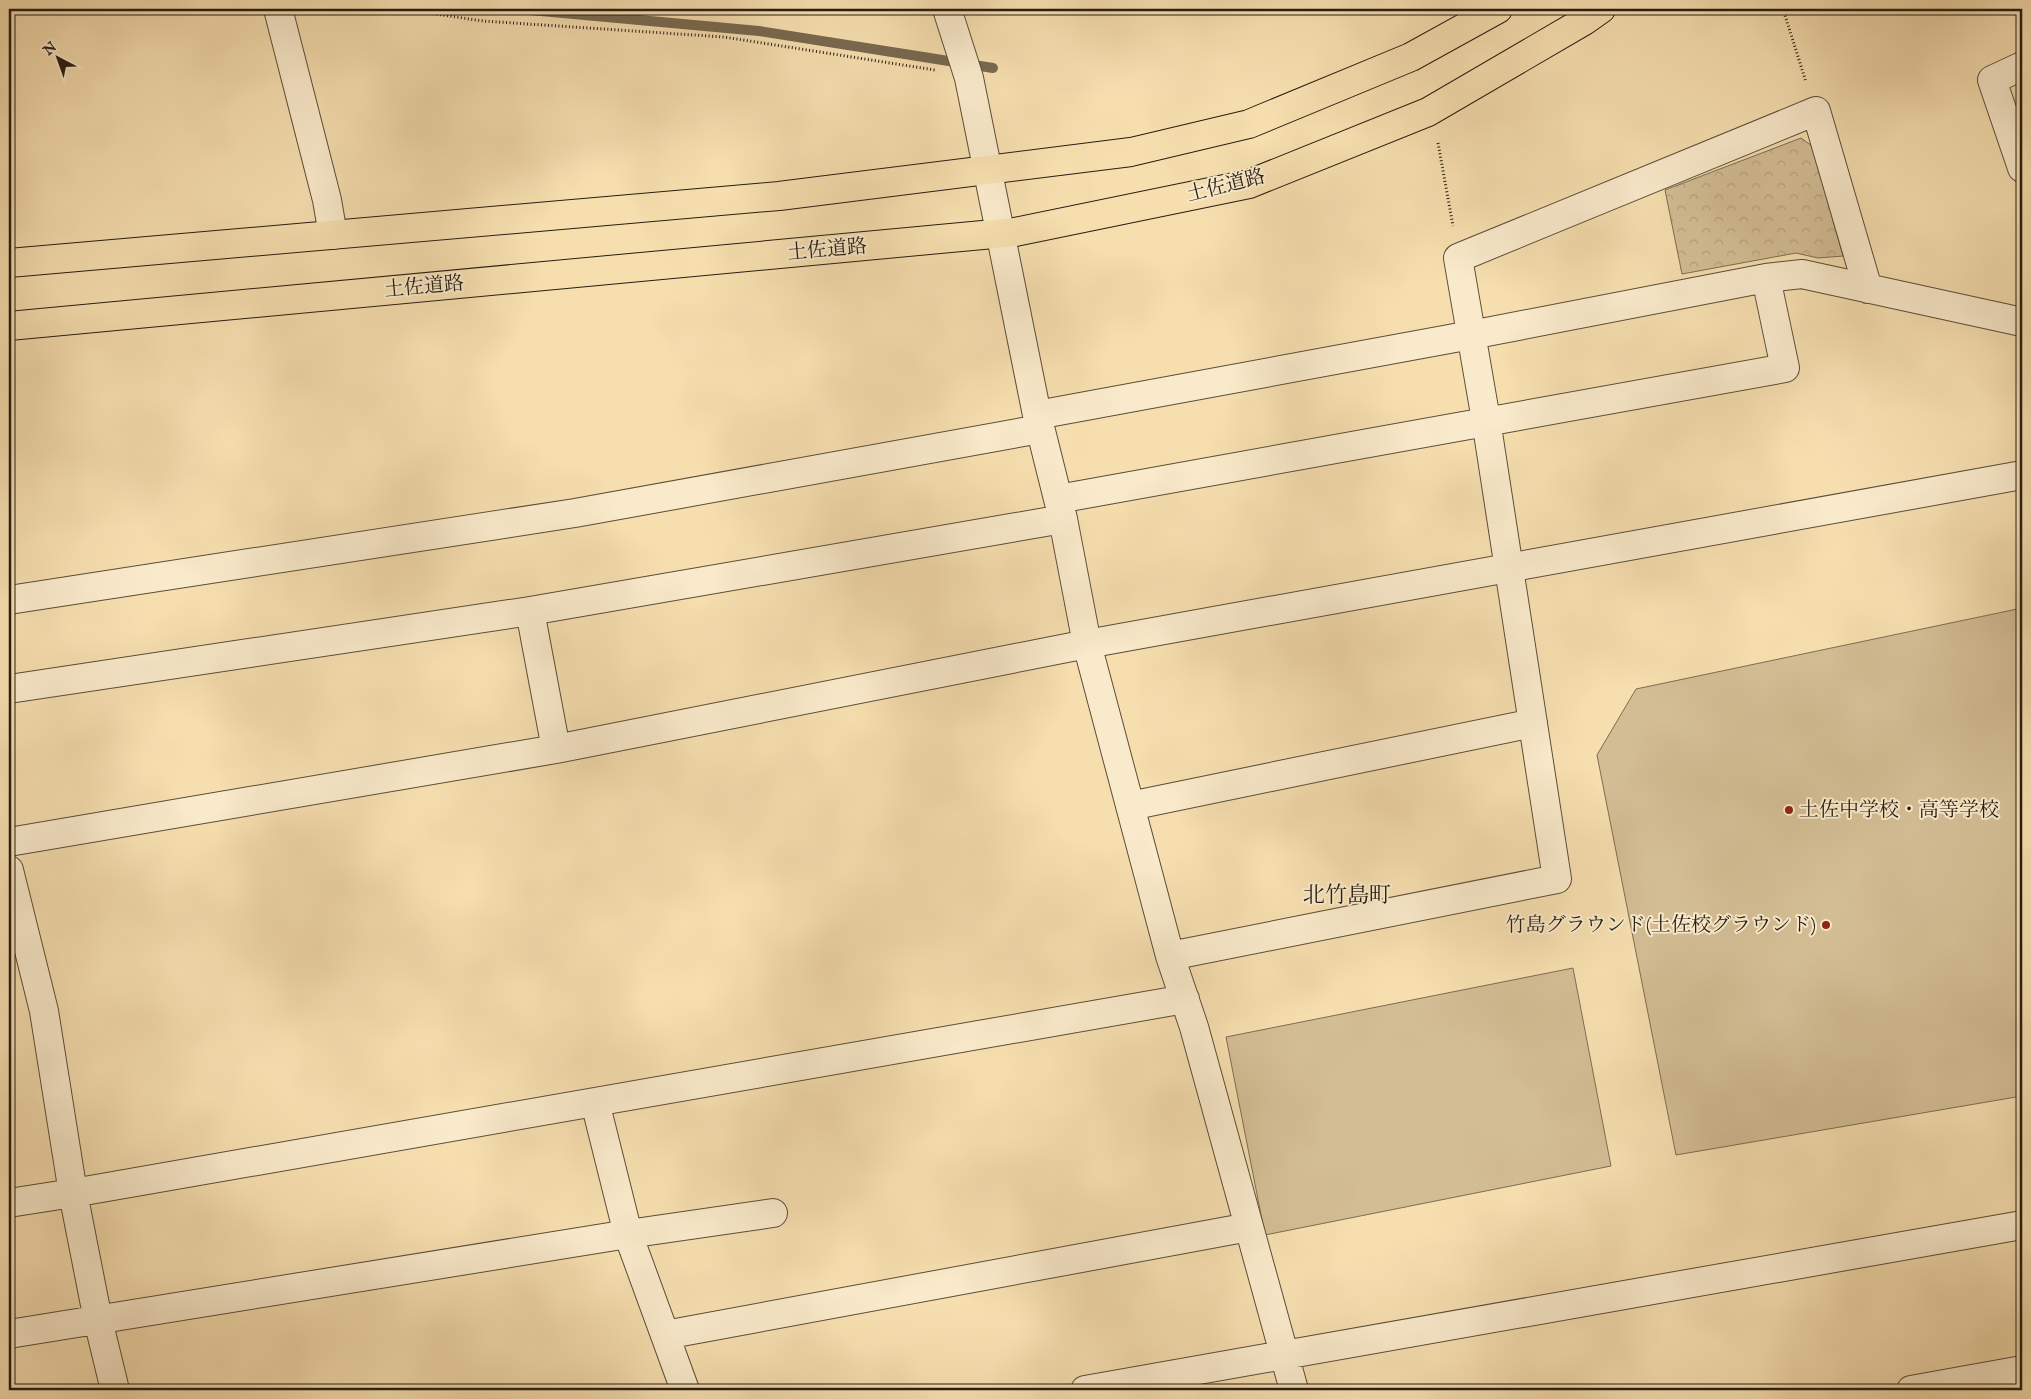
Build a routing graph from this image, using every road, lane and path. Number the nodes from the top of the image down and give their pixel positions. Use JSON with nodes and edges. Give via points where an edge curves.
{"nodes":[{"id":1,"x":278,"y":9,"type":"edge"},
{"id":2,"x":402,"y":9,"type":"edge"},
{"id":3,"x":948,"y":9,"type":"edge"},
{"id":4,"x":1498,"y":9,"type":"edge"},
{"id":5,"x":1601,"y":9,"type":"edge"},
{"id":6,"x":1783,"y":9,"type":"edge"},
{"id":7,"x":2022,"y":66,"type":"edge"},
{"id":8,"x":969,"y":78,"type":"junction"},
{"id":9,"x":1816,"y":110,"type":"junction"},
{"id":10,"x":1438,"y":143,"type":"dead end"},
{"id":11,"x":2022,"y":168,"type":"edge"},
{"id":12,"x":988,"y":170,"type":"junction"},
{"id":13,"x":1000,"y":234,"type":"junction"},
{"id":14,"x":333,"y":235,"type":"junction"},
{"id":15,"x":1458,"y":258,"type":"junction"},
{"id":16,"x":9,"y":263,"type":"edge"},
{"id":17,"x":1766,"y":278,"type":"junction"},
{"id":18,"x":1868,"y":289,"type":"junction"},
{"id":19,"x":2022,"y":322,"type":"edge"},
{"id":20,"x":9,"y":326,"type":"edge"},
{"id":21,"x":1471,"y":335,"type":"junction"},
{"id":22,"x":1486,"y":420,"type":"junction"},
{"id":23,"x":1039,"y":422,"type":"junction"},
{"id":24,"x":2022,"y":475,"type":"edge"},
{"id":25,"x":1060,"y":509,"type":"junction"},
{"id":26,"x":1509,"y":567,"type":"junction"},
{"id":27,"x":9,"y":600,"type":"edge"},
{"id":28,"x":530,"y":611,"type":"junction"},
{"id":29,"x":1087,"y":644,"type":"junction"},
{"id":30,"x":9,"y":689,"type":"edge"},
{"id":31,"x":1533,"y":723,"type":"junction"},
{"id":32,"x":556,"y":749,"type":"junction"},
{"id":33,"x":1130,"y":806,"type":"junction"},
{"id":34,"x":9,"y":842,"type":"edge"},
{"id":35,"x":9,"y":870,"type":"edge"},
{"id":36,"x":1170,"y":956,"type":"junction"},
{"id":37,"x":1185,"y":998,"type":"junction"},
{"id":38,"x":595,"y":1102,"type":"junction"},
{"id":39,"x":74,"y":1193,"type":"junction"},
{"id":40,"x":9,"y":1203,"type":"edge"},
{"id":41,"x":773,"y":1213,"type":"dead end"},
{"id":42,"x":2022,"y":1225,"type":"edge"},
{"id":43,"x":1249,"y":1227,"type":"junction"},
{"id":44,"x":628,"y":1234,"type":"junction"},
{"id":45,"x":98,"y":1320,"type":"junction"},
{"id":46,"x":9,"y":1334,"type":"edge"},
{"id":47,"x":665,"y":1335,"type":"junction"},
{"id":48,"x":1284,"y":1354,"type":"junction"},
{"id":49,"x":2022,"y":1370,"type":"edge"},
{"id":50,"x":115,"y":1390,"type":"edge"},
{"id":51,"x":685,"y":1390,"type":"edge"},
{"id":52,"x":1084,"y":1390,"type":"edge"},
{"id":53,"x":1294,"y":1390,"type":"edge"},
{"id":54,"x":1911,"y":1390,"type":"edge"}],
"edges":[{"from":1,"to":14,"type":"street"},
{"from":2,"to":8,"type":"path","via":[[483,21],[724,37],[949,72]]},
{"from":3,"to":8,"type":"street"},
{"from":4,"to":12,"type":"highway","via":[[1411,57],[1249,124],[1131,152]]},
{"from":5,"to":13,"type":"highway","name":"土佐道路","via":[[1428,112],[1249,184]]},
{"from":6,"to":9,"type":"path"},
{"from":7,"to":11,"type":"street","via":[[1992,80]]},
{"from":8,"to":12,"type":"street"},
{"from":9,"to":15,"type":"street"},
{"from":9,"to":18,"type":"street"},
{"from":10,"to":15,"type":"path"},
{"from":12,"to":13,"type":"street"},
{"from":12,"to":14,"type":"highway","via":[[779,196]]},
{"from":13,"to":20,"type":"highway","name":"土佐道路"},
{"from":13,"to":23,"type":"street"},
{"from":14,"to":16,"type":"highway"},
{"from":15,"to":21,"type":"street"},
{"from":17,"to":18,"type":"street","via":[[1802,274]]},
{"from":17,"to":21,"type":"street"},
{"from":17,"to":22,"type":"street","via":[[1785,368]]},
{"from":18,"to":19,"type":"street"},
{"from":21,"to":22,"type":"street"},
{"from":21,"to":23,"type":"street"},
{"from":22,"to":25,"type":"street"},
{"from":22,"to":26,"type":"street"},
{"from":23,"to":25,"type":"street"},
{"from":23,"to":27,"type":"street","via":[[575,513]]},
{"from":24,"to":26,"type":"street"},
{"from":25,"to":28,"type":"street"},
{"from":25,"to":29,"type":"street"},
{"from":26,"to":29,"type":"street"},
{"from":26,"to":31,"type":"street"},
{"from":28,"to":30,"type":"street"},
{"from":28,"to":32,"type":"street"},
{"from":29,"to":32,"type":"street"},
{"from":29,"to":33,"type":"street"},
{"from":31,"to":33,"type":"street"},
{"from":31,"to":36,"type":"street","via":[[1557,879]]},
{"from":32,"to":34,"type":"street"},
{"from":33,"to":36,"type":"street"},
{"from":35,"to":39,"type":"street","via":[[44,1011]]},
{"from":36,"to":37,"type":"street"},
{"from":37,"to":38,"type":"street"},
{"from":37,"to":43,"type":"street"},
{"from":38,"to":39,"type":"street"},
{"from":38,"to":44,"type":"street"},
{"from":39,"to":40,"type":"street"},
{"from":39,"to":45,"type":"street"},
{"from":41,"to":44,"type":"street"},
{"from":42,"to":48,"type":"street"},
{"from":43,"to":47,"type":"street"},
{"from":43,"to":48,"type":"street"},
{"from":44,"to":45,"type":"street"},
{"from":44,"to":47,"type":"street"},
{"from":45,"to":46,"type":"street"},
{"from":45,"to":50,"type":"street"},
{"from":47,"to":51,"type":"street"},
{"from":48,"to":52,"type":"street"},
{"from":48,"to":53,"type":"street"},
{"from":49,"to":54,"type":"street"}]}
